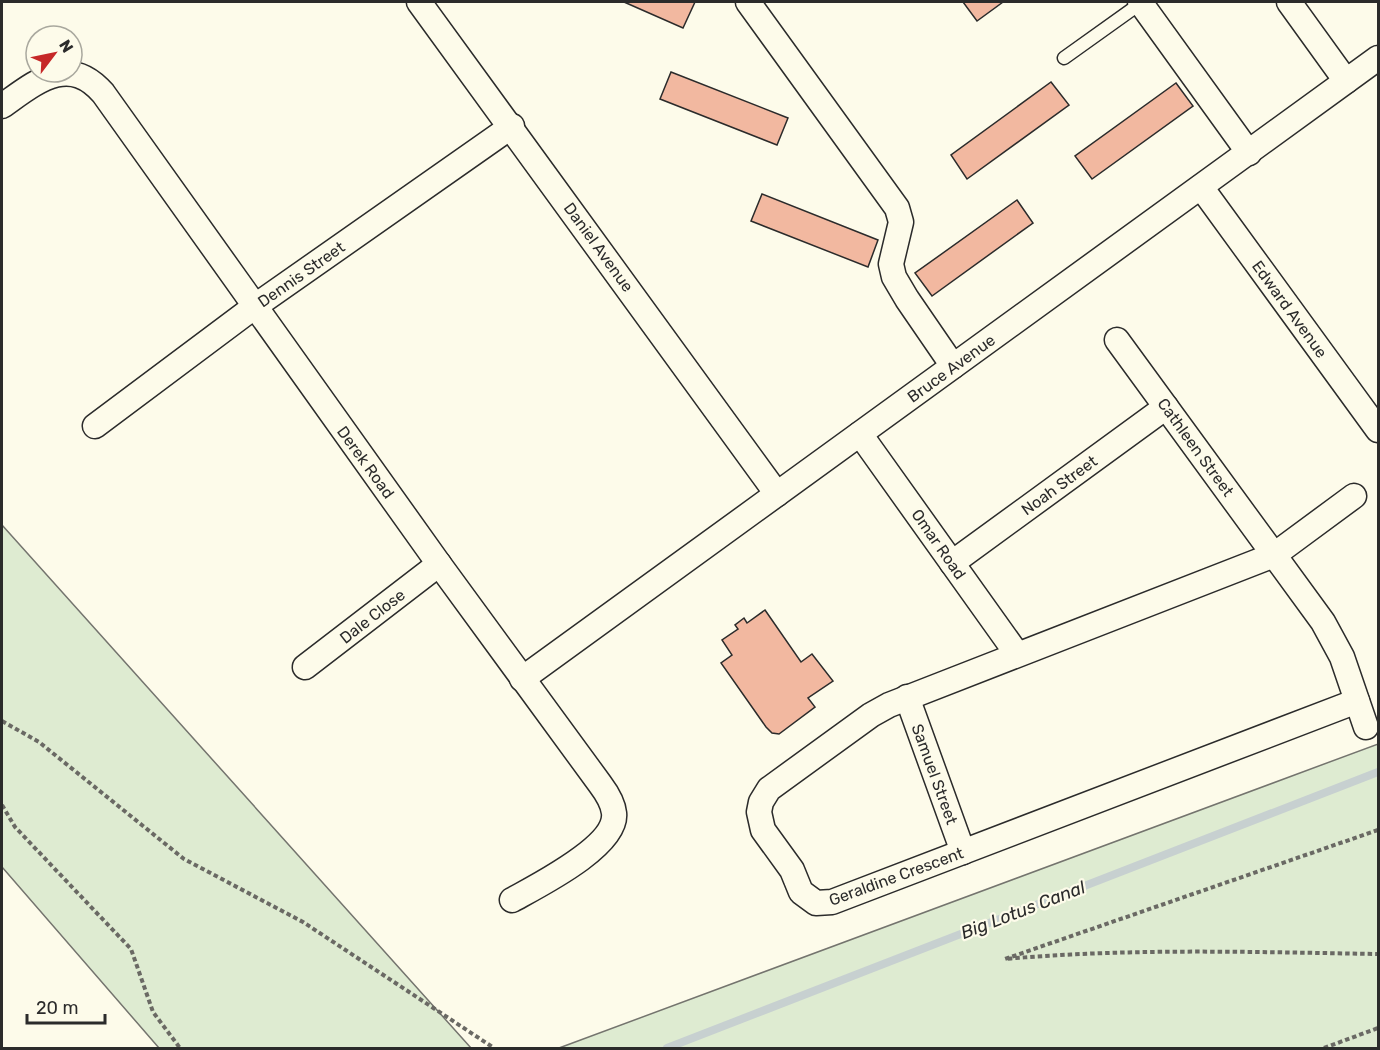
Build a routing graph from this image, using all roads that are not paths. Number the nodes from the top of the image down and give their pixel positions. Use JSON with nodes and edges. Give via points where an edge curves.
{"nodes":[{"id":1,"x":419,"y":2,"type":"edge"},
{"id":2,"x":748,"y":2,"type":"edge"},
{"id":3,"x":1141,"y":2,"type":"edge"},
{"id":4,"x":1289,"y":2,"type":"edge"},
{"id":5,"x":1064,"y":58,"type":"dead end"},
{"id":6,"x":1378,"y":58,"type":"edge"},
{"id":7,"x":1346,"y":81,"type":"junction"},
{"id":8,"x":2,"y":106,"type":"edge"},
{"id":9,"x":512,"y":126,"type":"junction"},
{"id":10,"x":1249,"y":153,"type":"junction"},
{"id":11,"x":1201,"y":187,"type":"junction"},
{"id":12,"x":254,"y":307,"type":"junction"},
{"id":13,"x":1117,"y":340,"type":"dead end"},
{"id":14,"x":953,"y":366,"type":"junction"},
{"id":15,"x":1166,"y":407,"type":"junction"},
{"id":16,"x":95,"y":426,"type":"dead end"},
{"id":17,"x":1378,"y":430,"type":"edge"},
{"id":18,"x":860,"y":434,"type":"junction"},
{"id":19,"x":777,"y":494,"type":"junction"},
{"id":20,"x":1354,"y":496,"type":"dead end"},
{"id":21,"x":1274,"y":555,"type":"junction"},
{"id":22,"x":952,"y":563,"type":"junction"},
{"id":23,"x":439,"y":564,"type":"junction"},
{"id":24,"x":1017,"y":654,"type":"junction"},
{"id":25,"x":305,"y":667,"type":"dead end"},
{"id":26,"x":522,"y":678,"type":"junction"},
{"id":27,"x":908,"y":697,"type":"junction"},
{"id":28,"x":1358,"y":701,"type":"junction"},
{"id":29,"x":1366,"y":727,"type":"dead end"},
{"id":30,"x":963,"y":852,"type":"junction"},
{"id":31,"x":512,"y":900,"type":"dead end"}],
"edges":[{"from":1,"to":9,"type":"street","name":"Daniel Avenue"},
{"from":2,"to":14,"type":"street","via":[[897,208],[901,222],[891,264],[894,277]]},
{"from":3,"to":5,"type":"lane"},
{"from":3,"to":10,"type":"street"},
{"from":4,"to":7,"type":"street"},
{"from":6,"to":7,"type":"street","name":"Bruce Avenue"},
{"from":7,"to":10,"type":"street","name":"Bruce Avenue"},
{"from":8,"to":12,"type":"street","name":"Derek Road","via":[[41,79],[64,73],[92,80]]},
{"from":9,"to":12,"type":"street","name":"Dennis Street"},
{"from":9,"to":19,"type":"street","name":"Daniel Avenue"},
{"from":10,"to":11,"type":"street","name":"Bruce Avenue"},
{"from":11,"to":14,"type":"street","name":"Bruce Avenue"},
{"from":11,"to":17,"type":"street","name":"Edward Avenue"},
{"from":12,"to":16,"type":"street","name":"Dennis Street"},
{"from":12,"to":23,"type":"street","name":"Derek Road"},
{"from":13,"to":15,"type":"street","name":"Cathleen Street"},
{"from":14,"to":18,"type":"street","name":"Bruce Avenue"},
{"from":15,"to":21,"type":"street","name":"Cathleen Street"},
{"from":15,"to":22,"type":"street","name":"Noah Street"},
{"from":18,"to":19,"type":"street","name":"Bruce Avenue"},
{"from":18,"to":22,"type":"street","name":"Omar Road"},
{"from":19,"to":26,"type":"street","name":"Bruce Avenue"},
{"from":20,"to":21,"type":"street","name":"Geraldine Crescent"},
{"from":21,"to":24,"type":"street","name":"Geraldine Crescent"},
{"from":21,"to":28,"type":"street","via":[[1334,639]]},
{"from":22,"to":24,"type":"street","name":"Omar Road"},
{"from":23,"to":25,"type":"street","name":"Dale Close"},
{"from":23,"to":26,"type":"street","name":"Derek Road"},
{"from":24,"to":27,"type":"street","name":"Geraldine Crescent"},
{"from":26,"to":31,"type":"street","name":"Derek Road","via":[[600,784],[615,813],[612,828],[600,842],[552,878]]},
{"from":27,"to":30,"type":"street","name":"Samuel Street"},
{"from":27,"to":30,"type":"street","name":"Geraldine Crescent","via":[[871,715],[769,789],[759,812],[763,830],[792,870],[801,892],[824,904]]},
{"from":28,"to":29,"type":"street"},
{"from":28,"to":30,"type":"street","name":"Geraldine Crescent"}]}
